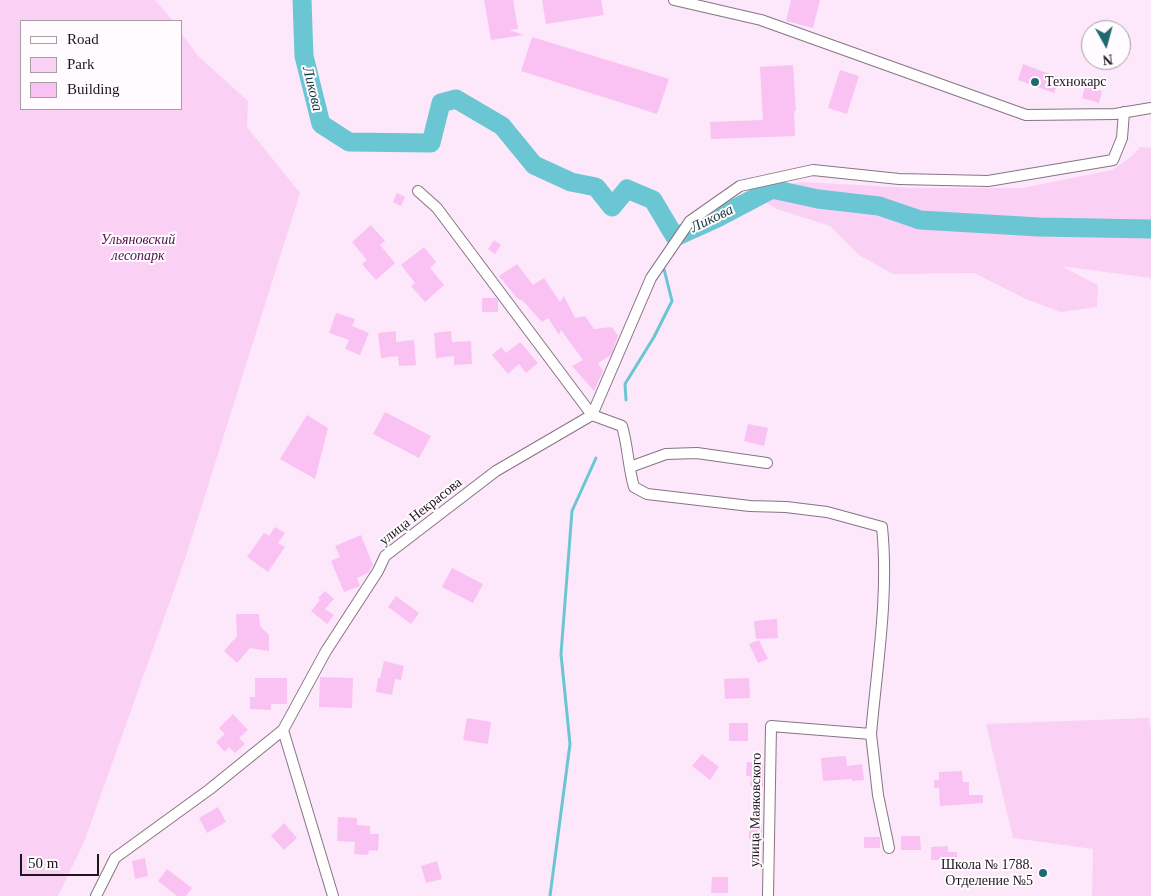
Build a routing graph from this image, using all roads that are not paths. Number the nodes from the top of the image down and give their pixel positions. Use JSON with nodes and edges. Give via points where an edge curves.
{"nodes":[{"id":1,"x":674,"y":0,"type":"edge"},
{"id":2,"x":1151,"y":108,"type":"edge"},
{"id":3,"x":1124,"y":112,"type":"junction"},
{"id":4,"x":418,"y":191,"type":"dead end"},
{"id":5,"x":592,"y":415,"type":"junction"},
{"id":6,"x":767,"y":463,"type":"dead end"},
{"id":7,"x":630,"y":468,"type":"junction"},
{"id":8,"x":283,"y":730,"type":"junction"},
{"id":9,"x":871,"y":734,"type":"junction"},
{"id":10,"x":889,"y":848,"type":"dead end"},
{"id":11,"x":96,"y":896,"type":"edge"},
{"id":12,"x":333,"y":896,"type":"edge"},
{"id":13,"x":768,"y":896,"type":"edge"}],
"edges":[{"from":1,"to":3,"type":"street","via":[[761,20],[1026,115]]},
{"from":2,"to":3,"type":"street"},
{"from":3,"to":5,"type":"street","via":[[1122,138],[1113,160],[988,181],[899,180],[813,170],[740,186],[690,221],[658,267]]},
{"from":4,"to":5,"type":"street","via":[[437,208]]},
{"from":5,"to":7,"type":"street","via":[[622,426]]},
{"from":5,"to":8,"type":"street","name":"улица Некрасова","via":[[496,471],[385,556],[326,651]]},
{"from":6,"to":7,"type":"street","via":[[697,453],[666,454]]},
{"from":7,"to":9,"type":"street","via":[[634,487],[647,494],[827,512],[882,527],[885,556]]},
{"from":8,"to":11,"type":"street","name":"улица Некрасова","via":[[210,789],[115,858]]},
{"from":8,"to":12,"type":"street"},
{"from":9,"to":10,"type":"street","via":[[878,795]]},
{"from":9,"to":13,"type":"street","name":"улица Маяковского","via":[[771,726]]}]}
